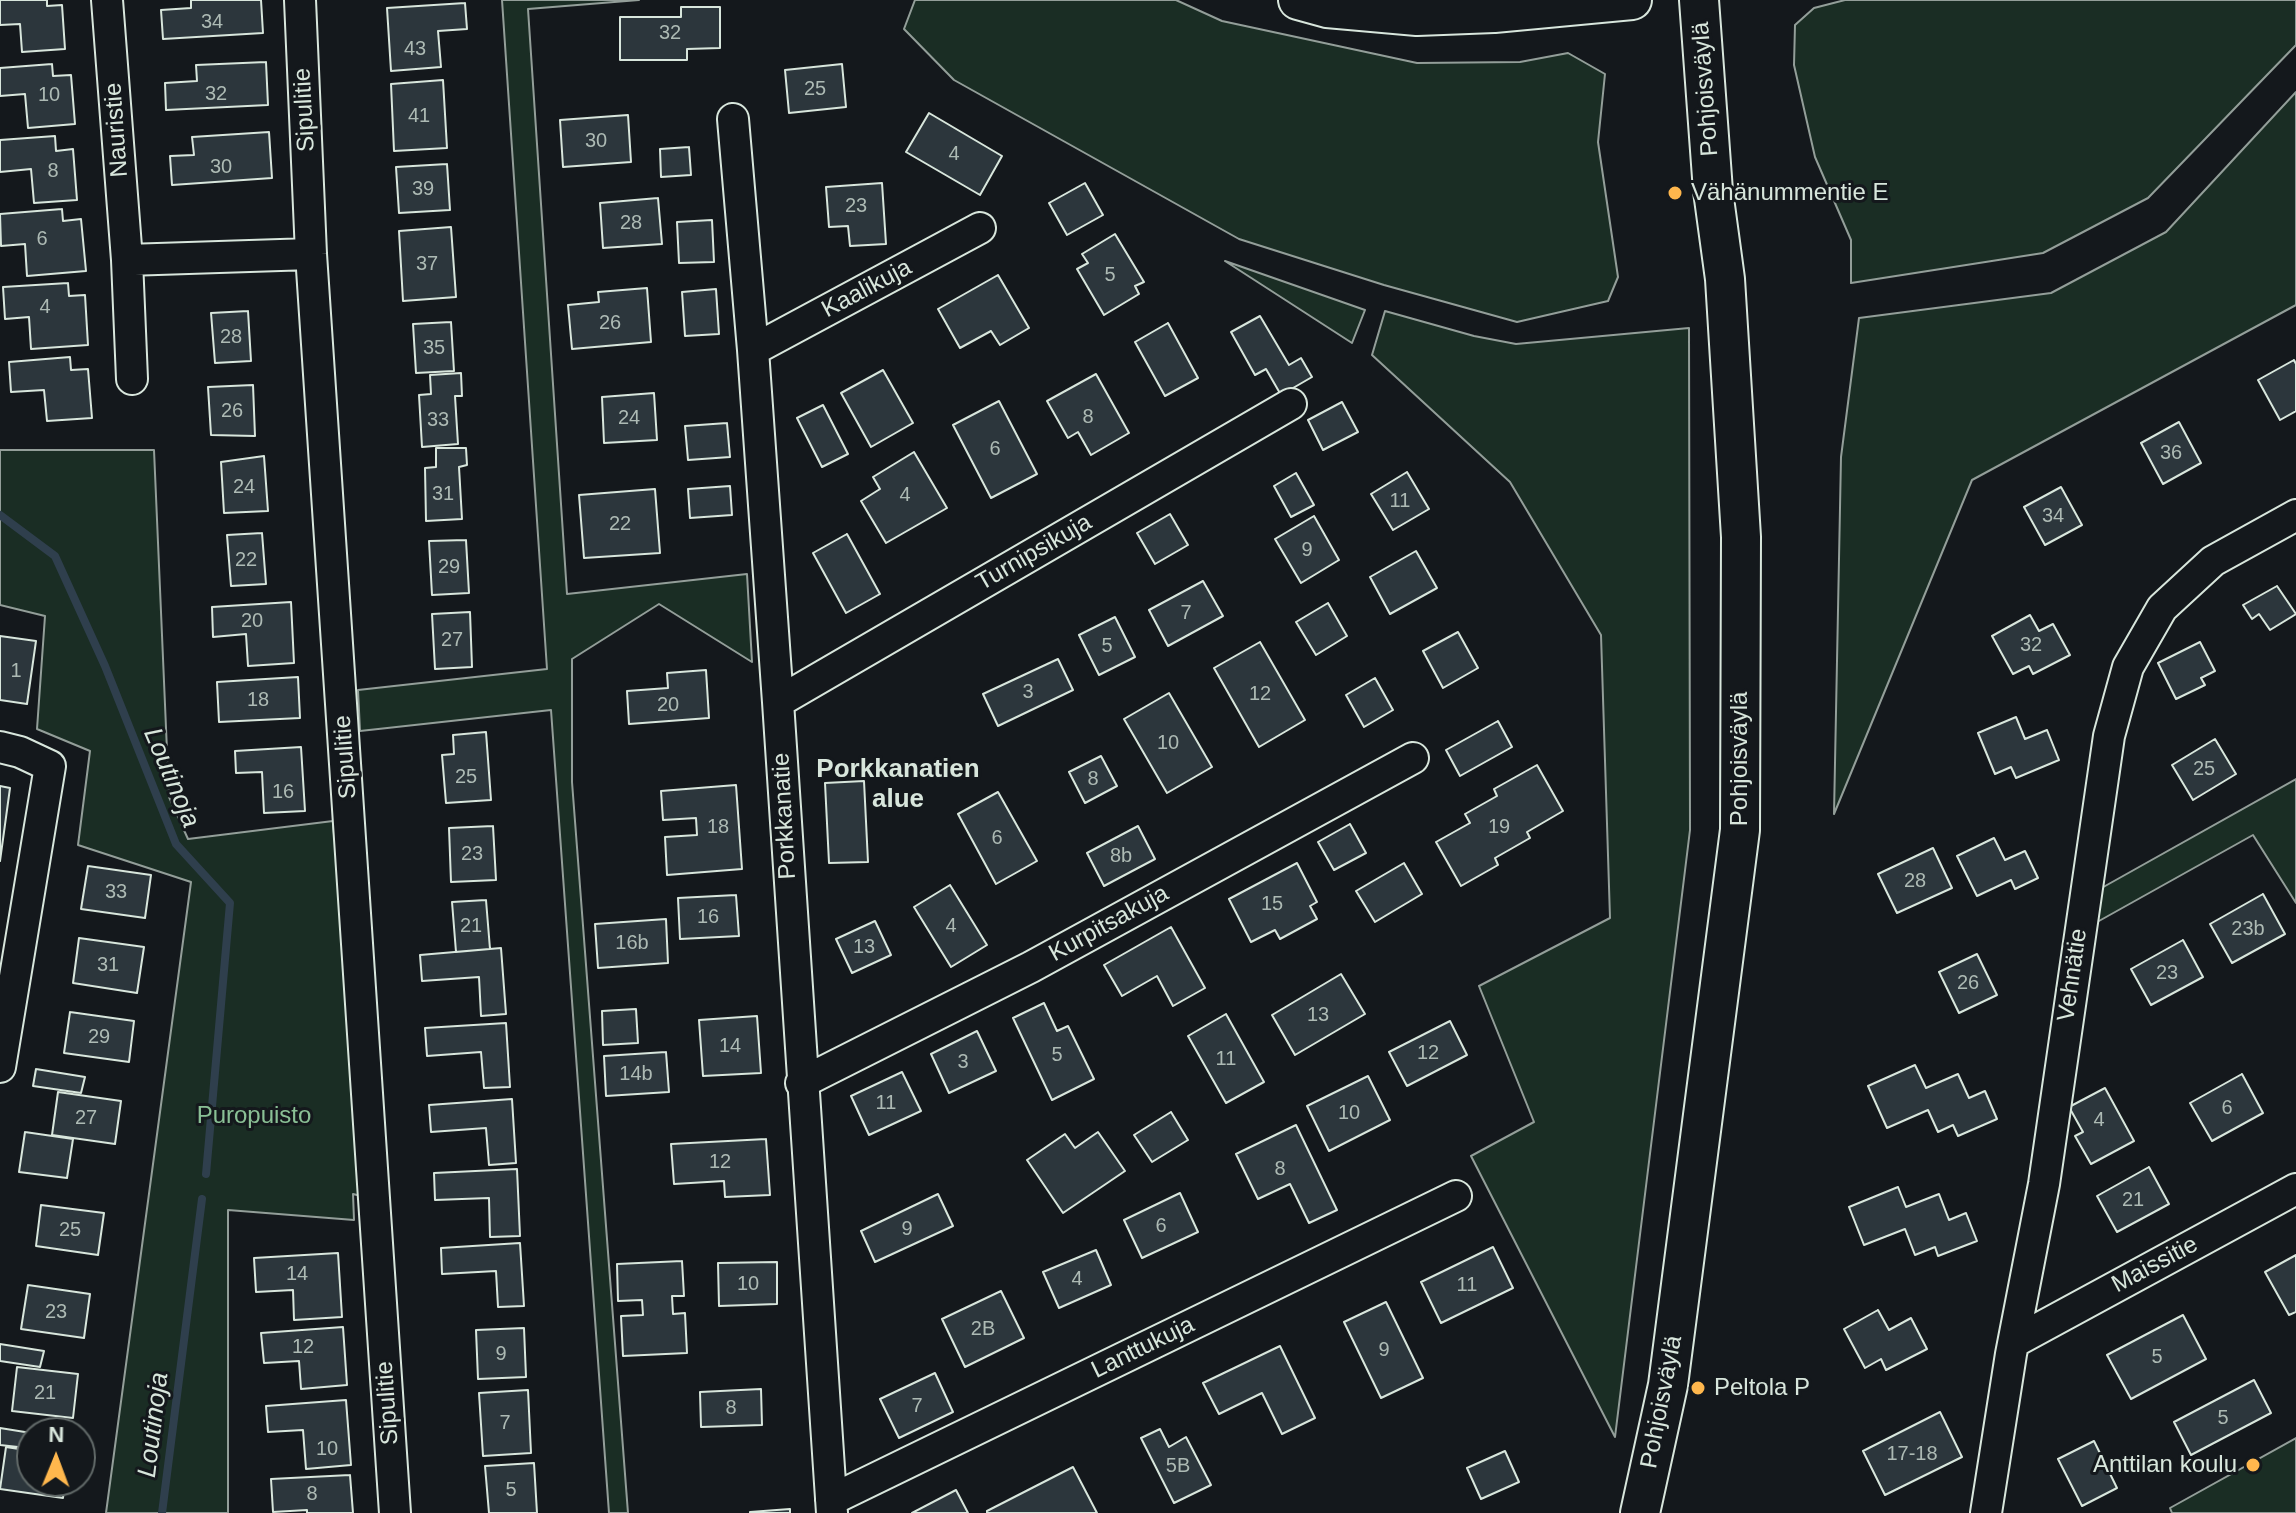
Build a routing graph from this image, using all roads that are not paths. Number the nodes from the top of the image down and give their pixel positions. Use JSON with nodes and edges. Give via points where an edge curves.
{"nodes":[{"id":1,"x":107,"y":0,"type":"edge"},
{"id":2,"x":300,"y":0,"type":"edge"},
{"id":3,"x":1298,"y":0,"type":"edge"},
{"id":4,"x":1632,"y":0,"type":"edge"},
{"id":5,"x":1699,"y":0,"type":"edge"},
{"id":6,"x":733,"y":119,"type":"dead end"},
{"id":7,"x":980,"y":228,"type":"dead end"},
{"id":8,"x":311,"y":254,"type":"junction"},
{"id":9,"x":127,"y":260,"type":"junction"},
{"id":10,"x":753,"y":350,"type":"junction"},
{"id":11,"x":132,"y":379,"type":"dead end"},
{"id":12,"x":1291,"y":404,"type":"dead end"},
{"id":13,"x":2296,"y":515,"type":"edge"},
{"id":14,"x":778,"y":702,"type":"junction"},
{"id":15,"x":0,"y":747,"type":"edge"},
{"id":16,"x":1413,"y":758,"type":"dead end"},
{"id":17,"x":0,"y":1067,"type":"edge"},
{"id":18,"x":801,"y":1083,"type":"junction"},
{"id":19,"x":2296,"y":1189,"type":"edge"},
{"id":20,"x":1456,"y":1196,"type":"dead end"},
{"id":21,"x":2014,"y":1342,"type":"junction"},
{"id":22,"x":831,"y":1506,"type":"edge"},
{"id":23,"x":395,"y":1513,"type":"edge"},
{"id":24,"x":1640,"y":1513,"type":"edge"},
{"id":25,"x":1986,"y":1513,"type":"edge"}],
"edges":[{"from":1,"to":9,"type":"street","name":"Nauristie"},
{"from":2,"to":8,"type":"street","name":"Sipulitie"},
{"from":3,"to":4,"type":"main road","via":[[1327,8],[1417,16]]},
{"from":5,"to":24,"type":"main road","name":"Pohjoisväylä","via":[[1725,279],[1741,537],[1740,830],[1668,1385]]},
{"from":6,"to":10,"type":"street","name":"Porkkanatie"},
{"from":7,"to":10,"type":"street","name":"Kaalikuja"},
{"from":8,"to":9,"type":"street"},
{"from":8,"to":23,"type":"street","name":"Sipulitie"},
{"from":9,"to":11,"type":"street","name":"Nauristie"},
{"from":10,"to":14,"type":"street","name":"Porkkanatie"},
{"from":12,"to":14,"type":"street","name":"Turnipsikuja"},
{"from":13,"to":21,"type":"street","name":"Vehnätie","via":[[2213,561],[2162,608],[2128,667],[2109,736],[2044,1184]]},
{"from":14,"to":18,"type":"street","name":"Porkkanatie"},
{"from":15,"to":17,"type":"street","via":[[50,766]]},
{"from":16,"to":18,"type":"street","name":"Kurpitsakuja","via":[[1031,967]]},
{"from":18,"to":22,"type":"street","name":"Porkkanatie"},
{"from":19,"to":21,"type":"street","name":"Maissitie"},
{"from":20,"to":22,"type":"street","name":"Lanttukuja"},
{"from":21,"to":25,"type":"street","name":"Vehnätie"}]}
